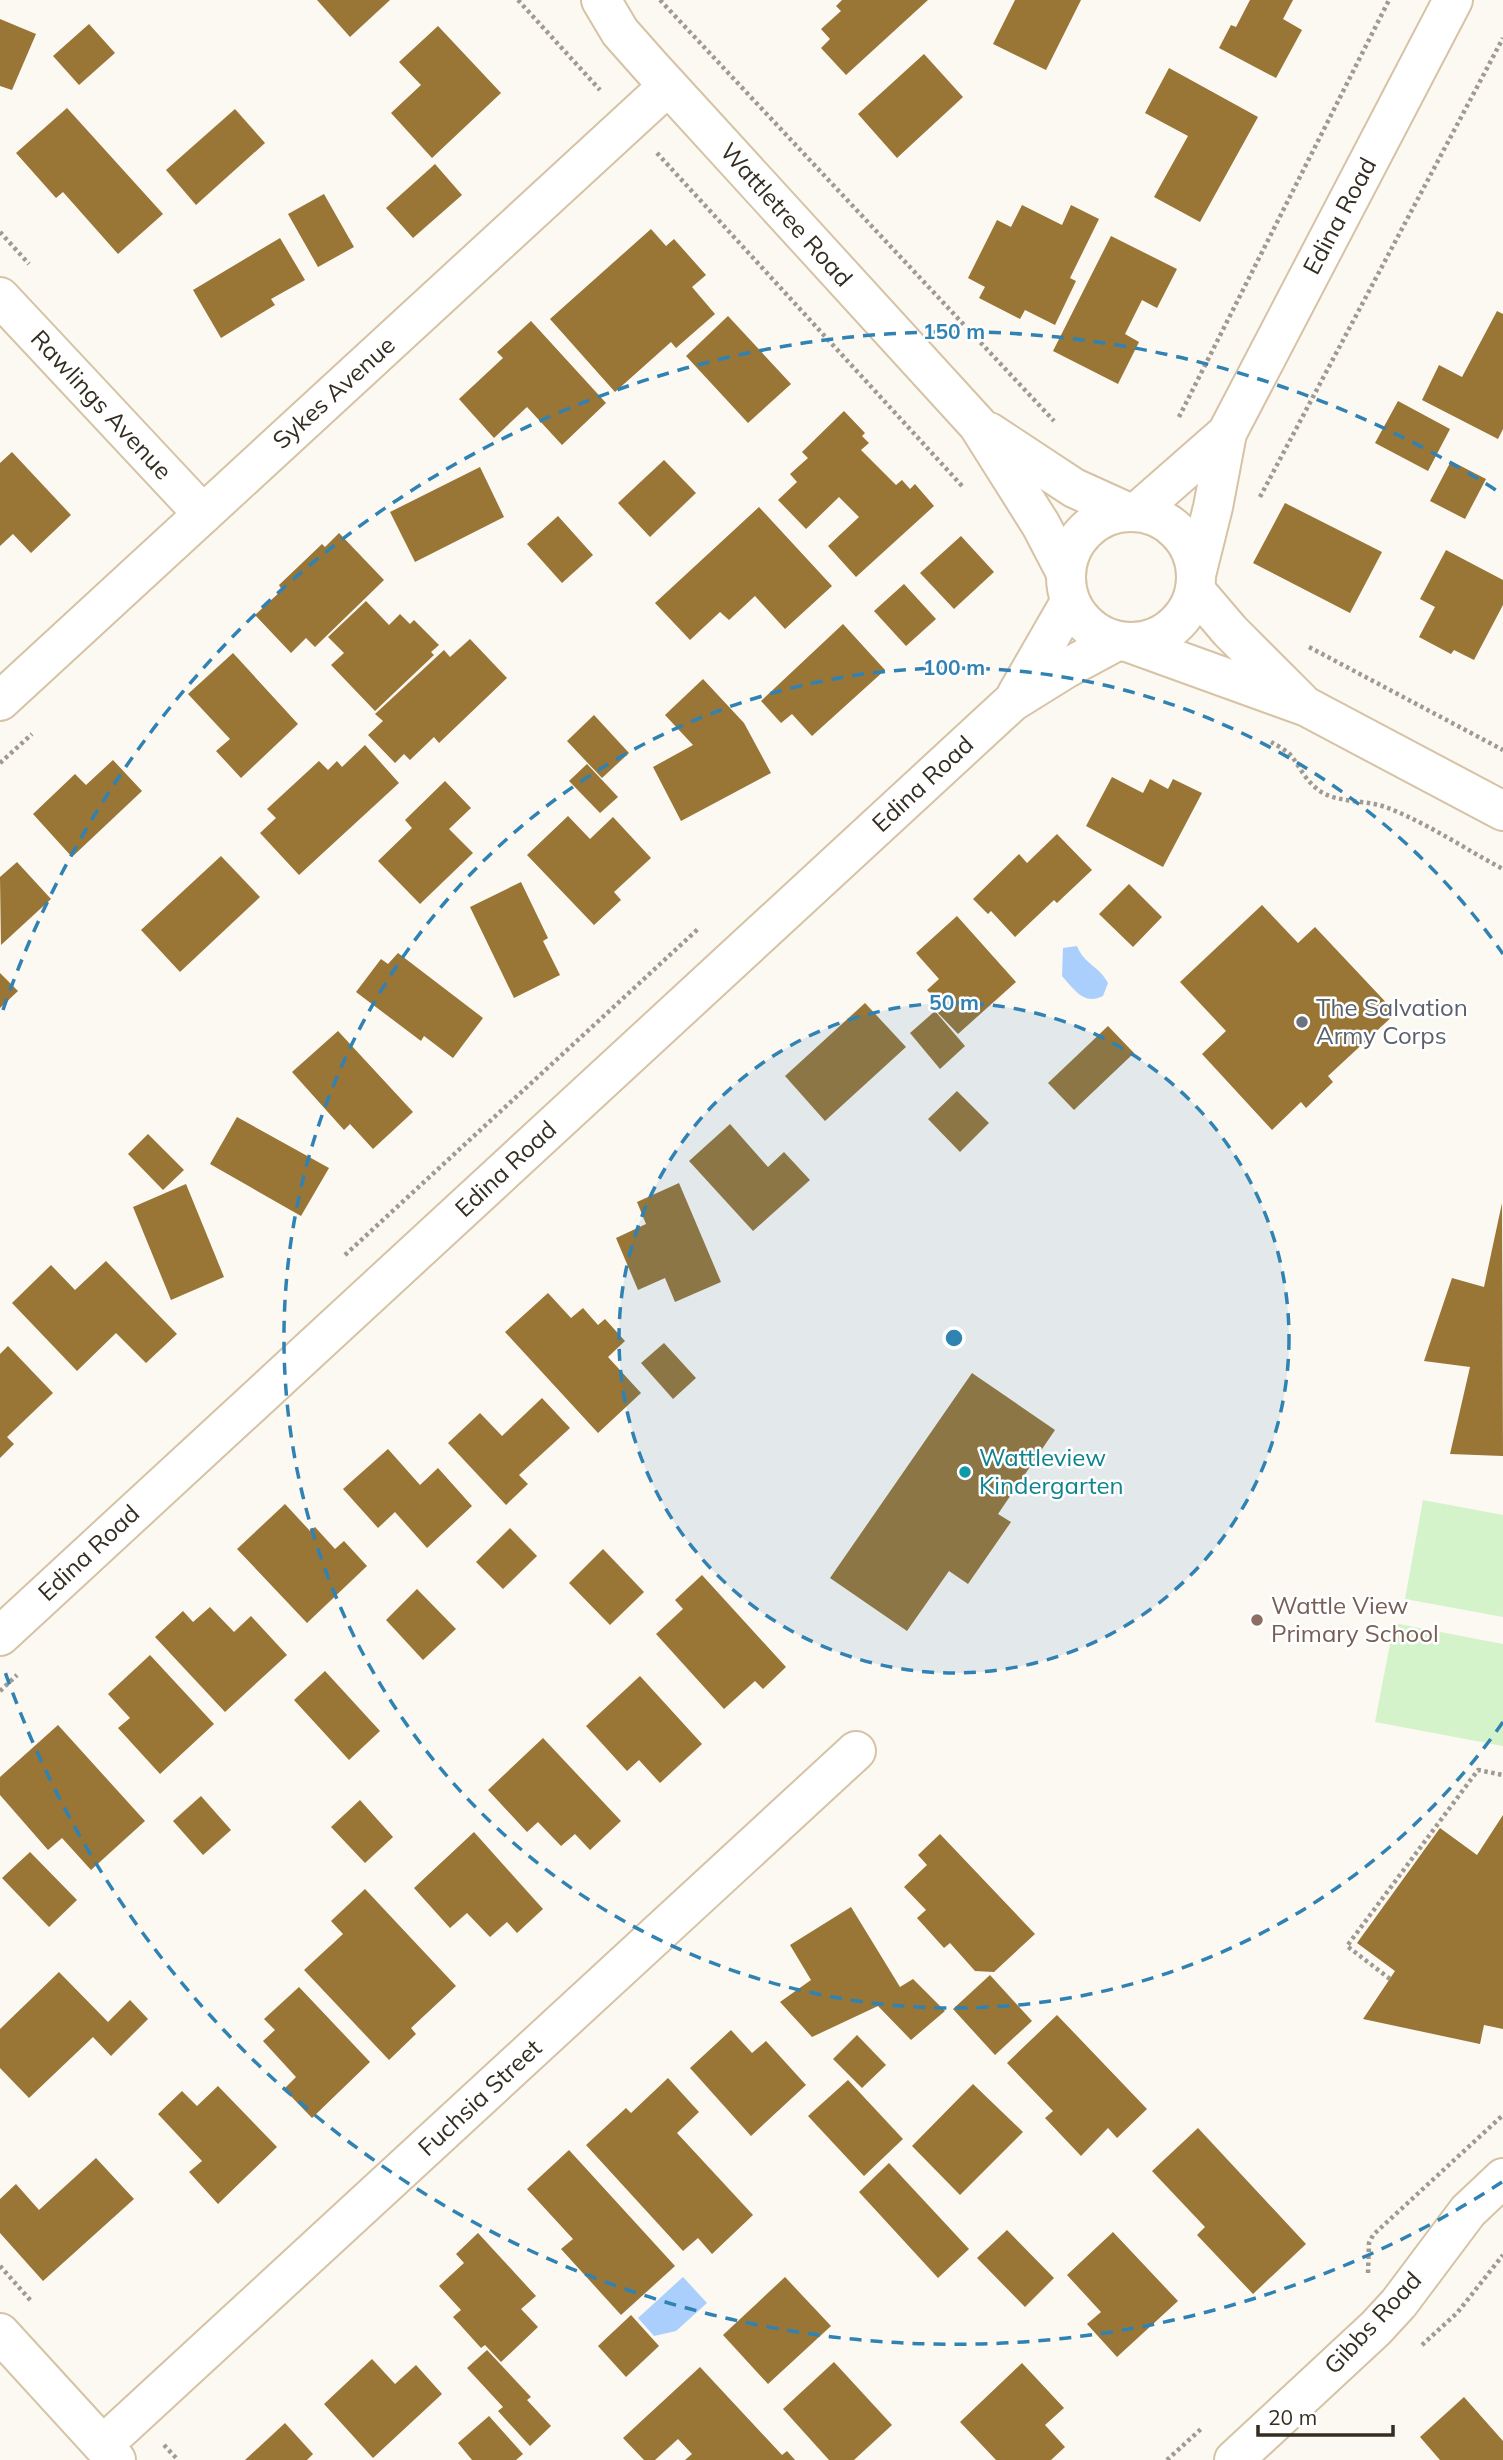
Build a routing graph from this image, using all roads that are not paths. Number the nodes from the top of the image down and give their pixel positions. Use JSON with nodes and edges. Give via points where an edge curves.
{"nodes":[{"id":1,"x":601,"y":0,"type":"edge"},
{"id":2,"x":1453,"y":0,"type":"edge"},
{"id":3,"x":668,"y":86,"type":"junction"},
{"id":4,"x":0,"y":297,"type":"edge"},
{"id":5,"x":978,"y":425,"type":"junction"},
{"id":6,"x":1227,"y":433,"type":"junction"},
{"id":7,"x":1132,"y":512,"type":"junction"},
{"id":8,"x":202,"y":514,"type":"junction"},
{"id":9,"x":1196,"y":582,"type":"junction"},
{"id":10,"x":1068,"y":587,"type":"junction"},
{"id":11,"x":1122,"y":642,"type":"junction"},
{"id":12,"x":0,"y":701,"type":"edge"},
{"id":13,"x":1012,"y":702,"type":"junction"},
{"id":14,"x":1307,"y":707,"type":"junction"},
{"id":15,"x":1503,"y":811,"type":"edge"},
{"id":16,"x":0,"y":1636,"type":"edge"},
{"id":17,"x":856,"y":1751,"type":"dead end"},
{"id":18,"x":1503,"y":2178,"type":"edge"},
{"id":19,"x":0,"y":2333,"type":"edge"},
{"id":20,"x":110,"y":2452,"type":"edge"},
{"id":21,"x":1234,"y":2460,"type":"edge"}],
"edges":[{"from":1,"to":3,"type":"street","name":"Wattletree Road","via":[[620,32]]},
{"from":2,"to":6,"type":"street","name":"Edina Road"},
{"from":3,"to":5,"type":"street","name":"Wattletree Road"},
{"from":3,"to":8,"type":"street","name":"Sykes Avenue"},
{"from":4,"to":8,"type":"street","name":"Rawlings Avenue"},
{"from":5,"to":7,"type":"street","name":"Wattletree Road","via":[[1074,488]]},
{"from":5,"to":10,"type":"street","name":"Wattletree Road","via":[[1041,525]]},
{"from":6,"to":7,"type":"street","name":"Edina Road"},
{"from":6,"to":9,"type":"street","name":"Edina Road"},
{"from":7,"to":9,"type":"street","via":[[1155,516],[1178,532],[1193,556]]},
{"from":7,"to":10,"type":"street","via":[[1109,516],[1079,538],[1070,555]]},
{"from":8,"to":12,"type":"street","name":"Sykes Avenue"},
{"from":9,"to":11,"type":"street","via":[[1189,608],[1178,623],[1146,641]]},
{"from":9,"to":14,"type":"street","via":[[1230,631]]},
{"from":10,"to":11,"type":"street","via":[[1078,616],[1102,636]]},
{"from":10,"to":13,"type":"street","name":"Edina Road"},
{"from":11,"to":13,"type":"street","name":"Edina Road","via":[[1065,669]]},
{"from":11,"to":14,"type":"street"},
{"from":13,"to":16,"type":"street","name":"Edina Road"},
{"from":14,"to":15,"type":"street"},
{"from":17,"to":20,"type":"street","name":"Fuchsia Street"},
{"from":18,"to":21,"type":"street","name":"Gibbs Road","via":[[1468,2211],[1376,2328]]},
{"from":19,"to":20,"type":"street"}]}
